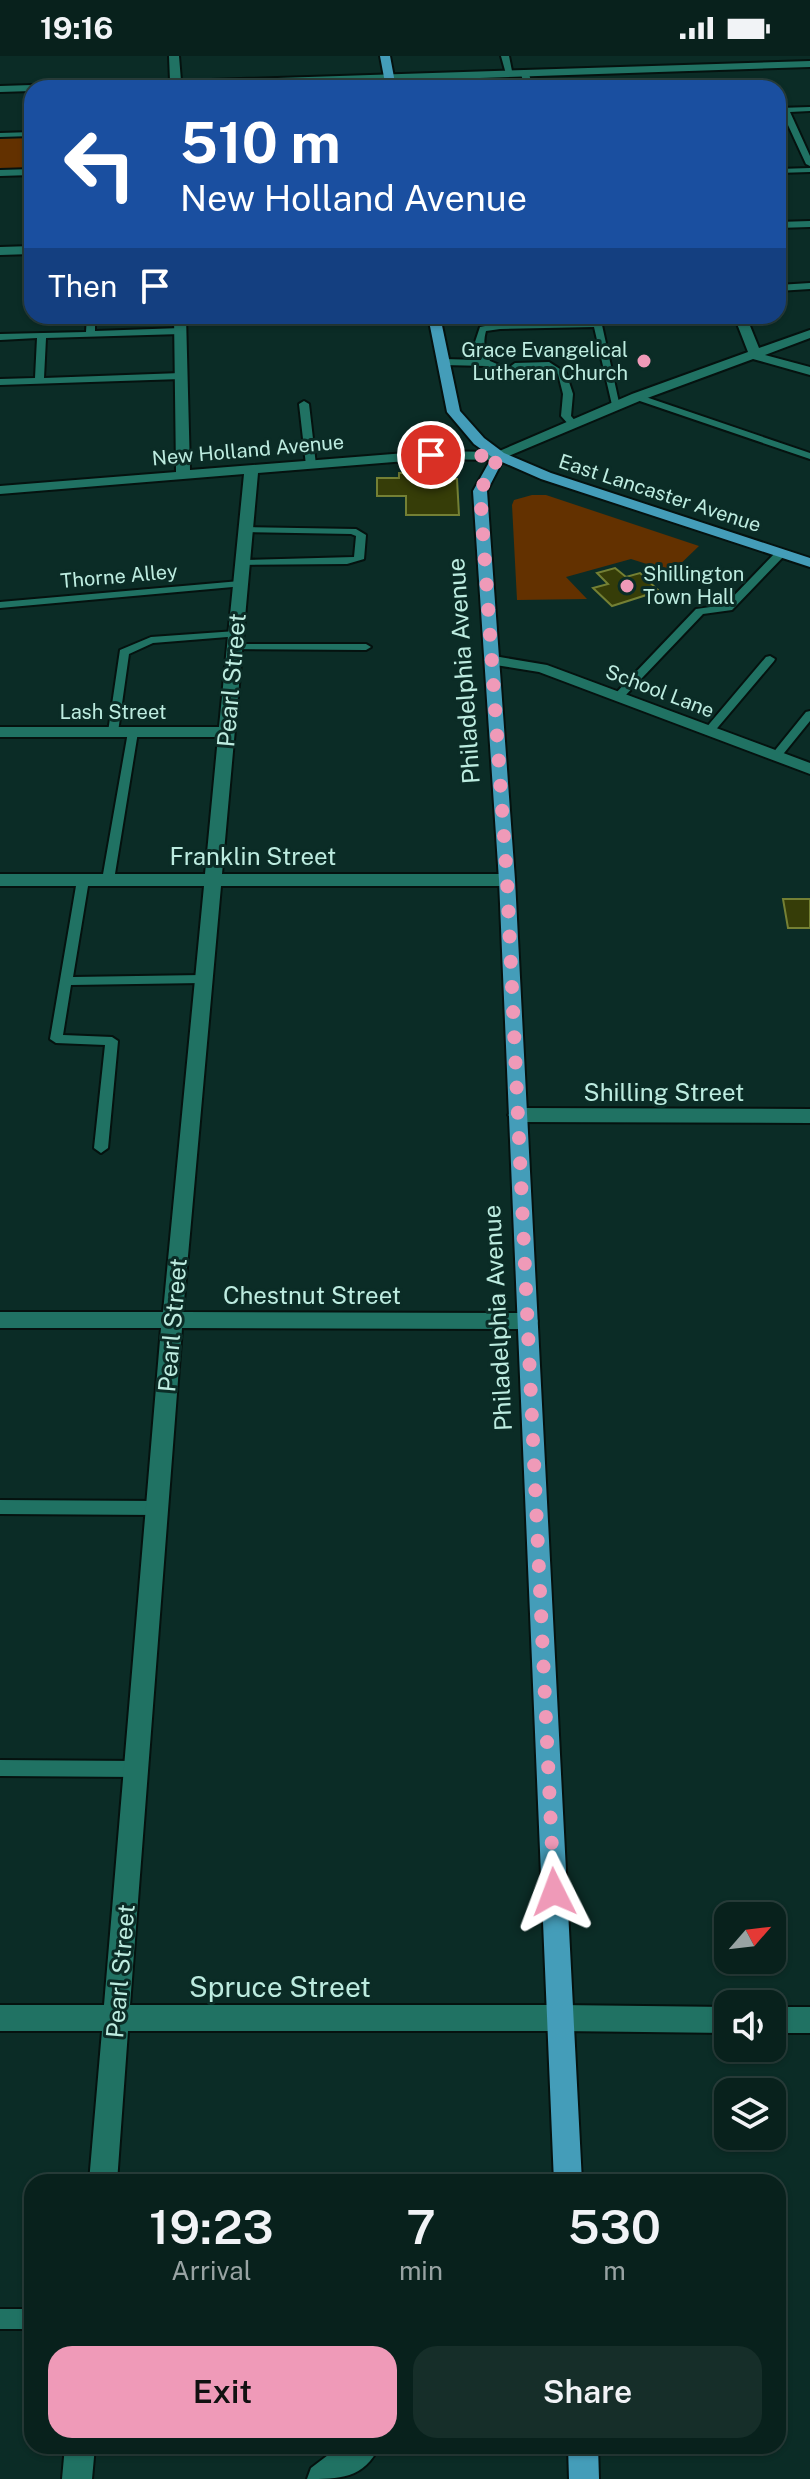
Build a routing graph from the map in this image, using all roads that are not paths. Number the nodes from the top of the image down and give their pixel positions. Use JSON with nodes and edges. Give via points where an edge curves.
{"nodes":[{"id":1,"x":174,"y":56,"type":"edge"},
{"id":2,"x":385,"y":56,"type":"edge"},
{"id":3,"x":505,"y":56,"type":"edge"},
{"id":4,"x":639,"y":56,"type":"edge"},
{"id":5,"x":810,"y":64,"type":"edge"},
{"id":6,"x":510,"y":74,"type":"junction"},
{"id":7,"x":525,"y":74,"type":"junction"},
{"id":8,"x":646,"y":74,"type":"junction"},
{"id":9,"x":175,"y":80,"type":"edge"},
{"id":10,"x":389,"y":80,"type":"edge"},
{"id":11,"x":430,"y":80,"type":"edge"},
{"id":12,"x":527,"y":80,"type":"edge"},
{"id":13,"x":24,"y":88,"type":"edge"},
{"id":14,"x":0,"y":89,"type":"edge"},
{"id":15,"x":810,"y":109,"type":"edge"},
{"id":16,"x":786,"y":110,"type":"edge"},
{"id":17,"x":786,"y":118,"type":"edge"},
{"id":18,"x":24,"y":134,"type":"edge"},
{"id":19,"x":0,"y":135,"type":"edge"},
{"id":20,"x":810,"y":167,"type":"edge"},
{"id":21,"x":786,"y":170,"type":"edge"},
{"id":22,"x":24,"y":172,"type":"edge"},
{"id":23,"x":0,"y":173,"type":"edge"},
{"id":24,"x":810,"y":224,"type":"edge"},
{"id":25,"x":786,"y":225,"type":"edge"},
{"id":26,"x":24,"y":250,"type":"edge"},
{"id":27,"x":0,"y":251,"type":"edge"},
{"id":28,"x":810,"y":286,"type":"edge"},
{"id":29,"x":786,"y":288,"type":"edge"},
{"id":30,"x":91,"y":324,"type":"edge"},
{"id":31,"x":173,"y":324,"type":"edge"},
{"id":32,"x":181,"y":324,"type":"edge"},
{"id":33,"x":436,"y":324,"type":"edge"},
{"id":34,"x":546,"y":324,"type":"edge"},
{"id":35,"x":598,"y":324,"type":"edge"},
{"id":36,"x":743,"y":324,"type":"edge"},
{"id":37,"x":90,"y":334,"type":"junction"},
{"id":38,"x":810,"y":334,"type":"edge"},
{"id":39,"x":42,"y":336,"type":"junction"},
{"id":40,"x":0,"y":337,"type":"edge"},
{"id":41,"x":756,"y":356,"type":"junction"},
{"id":42,"x":443,"y":362,"type":"junction"},
{"id":43,"x":487,"y":363,"type":"junction"},
{"id":44,"x":515,"y":366,"type":"dead end"},
{"id":45,"x":500,"y":367,"type":"dead end"},
{"id":46,"x":810,"y":371,"type":"edge"},
{"id":47,"x":181,"y":376,"type":"junction"},
{"id":48,"x":39,"y":381,"type":"junction"},
{"id":49,"x":0,"y":382,"type":"edge"},
{"id":50,"x":637,"y":397,"type":"junction"},
{"id":51,"x":304,"y":404,"type":"dead end"},
{"id":52,"x":617,"y":405,"type":"junction"},
{"id":53,"x":573,"y":424,"type":"junction"},
{"id":54,"x":499,"y":456,"type":"junction"},
{"id":55,"x":810,"y":456,"type":"edge"},
{"id":56,"x":311,"y":465,"type":"junction"},
{"id":57,"x":251,"y":470,"type":"junction"},
{"id":58,"x":183,"y":475,"type":"junction"},
{"id":59,"x":0,"y":490,"type":"edge"},
{"id":60,"x":246,"y":530,"type":"junction"},
{"id":61,"x":780,"y":554,"type":"junction"},
{"id":62,"x":242,"y":563,"type":"junction"},
{"id":63,"x":810,"y":563,"type":"edge"},
{"id":64,"x":240,"y":584,"type":"junction"},
{"id":65,"x":0,"y":605,"type":"edge"},
{"id":66,"x":235,"y":640,"type":"junction"},
{"id":67,"x":366,"y":647,"type":"dead end"},
{"id":68,"x":770,"y":659,"type":"dead end"},
{"id":69,"x":494,"y":661,"type":"junction"},
{"id":70,"x":618,"y":697,"type":"junction"},
{"id":71,"x":810,"y":714,"type":"edge"},
{"id":72,"x":709,"y":731,"type":"junction"},
{"id":73,"x":0,"y":732,"type":"edge"},
{"id":74,"x":113,"y":732,"type":"junction"},
{"id":75,"x":133,"y":732,"type":"junction"},
{"id":76,"x":226,"y":732,"type":"junction"},
{"id":77,"x":776,"y":756,"type":"junction"},
{"id":78,"x":810,"y":769,"type":"edge"},
{"id":79,"x":0,"y":880,"type":"edge"},
{"id":80,"x":83,"y":880,"type":"junction"},
{"id":81,"x":108,"y":880,"type":"junction"},
{"id":82,"x":212,"y":880,"type":"junction"},
{"id":83,"x":507,"y":880,"type":"junction"},
{"id":84,"x":202,"y":979,"type":"junction"},
{"id":85,"x":66,"y":981,"type":"junction"},
{"id":86,"x":517,"y":1115,"type":"junction"},
{"id":87,"x":810,"y":1116,"type":"edge"},
{"id":88,"x":101,"y":1148,"type":"dead end"},
{"id":89,"x":0,"y":1320,"type":"edge"},
{"id":90,"x":172,"y":1321,"type":"junction"},
{"id":91,"x":528,"y":1321,"type":"junction"},
{"id":92,"x":0,"y":1507,"type":"edge"},
{"id":93,"x":158,"y":1508,"type":"junction"},
{"id":94,"x":0,"y":1768,"type":"edge"},
{"id":95,"x":137,"y":1769,"type":"junction"},
{"id":96,"x":0,"y":2018,"type":"edge"},
{"id":97,"x":116,"y":2018,"type":"junction"},
{"id":98,"x":560,"y":2018,"type":"junction"},
{"id":99,"x":714,"y":2020,"type":"edge"},
{"id":100,"x":786,"y":2020,"type":"edge"},
{"id":101,"x":810,"y":2020,"type":"edge"},
{"id":102,"x":104,"y":2174,"type":"edge"},
{"id":103,"x":568,"y":2174,"type":"edge"},
{"id":104,"x":0,"y":2319,"type":"edge"},
{"id":105,"x":24,"y":2319,"type":"edge"},
{"id":106,"x":79,"y":2454,"type":"edge"},
{"id":107,"x":354,"y":2454,"type":"edge"},
{"id":108,"x":583,"y":2454,"type":"edge"},
{"id":109,"x":77,"y":2479,"type":"edge"},
{"id":110,"x":322,"y":2479,"type":"edge"},
{"id":111,"x":584,"y":2479,"type":"edge"}],
"edges":[{"from":1,"to":9,"type":"street"},
{"from":2,"to":10,"type":"main road"},
{"from":3,"to":6,"type":"lane"},
{"from":4,"to":8,"type":"street"},
{"from":5,"to":8,"type":"street"},
{"from":6,"to":7,"type":"street"},
{"from":6,"to":11,"type":"street"},
{"from":7,"to":8,"type":"street"},
{"from":7,"to":12,"type":"lane"},
{"from":13,"to":14,"type":"street"},
{"from":15,"to":16,"type":"lane"},
{"from":17,"to":20,"type":"lane"},
{"from":18,"to":19,"type":"lane"},
{"from":20,"to":21,"type":"lane"},
{"from":22,"to":23,"type":"street"},
{"from":24,"to":25,"type":"street"},
{"from":26,"to":27,"type":"street"},
{"from":28,"to":29,"type":"lane"},
{"from":30,"to":37,"type":"lane"},
{"from":31,"to":37,"type":"lane"},
{"from":32,"to":47,"type":"street"},
{"from":33,"to":42,"type":"main road","name":"East Lancaster Avenue"},
{"from":34,"to":43,"type":"lane","via":[[483,329],[481,355]]},
{"from":35,"to":52,"type":"lane"},
{"from":36,"to":41,"type":"street"},
{"from":37,"to":39,"type":"lane"},
{"from":38,"to":41,"type":"street"},
{"from":39,"to":40,"type":"lane"},
{"from":39,"to":48,"type":"lane"},
{"from":41,"to":46,"type":"street"},
{"from":41,"to":50,"type":"street"},
{"from":42,"to":43,"type":"lane"},
{"from":42,"to":54,"type":"main road","name":"East Lancaster Avenue","via":[[454,412]]},
{"from":43,"to":45,"type":"lane"},
{"from":44,"to":53,"type":"lane","via":[[549,365],[562,373],[568,394],[566,416]]},
{"from":47,"to":48,"type":"lane"},
{"from":47,"to":58,"type":"street"},
{"from":48,"to":49,"type":"lane"},
{"from":50,"to":52,"type":"street"},
{"from":50,"to":55,"type":"lane"},
{"from":51,"to":56,"type":"lane"},
{"from":52,"to":53,"type":"street"},
{"from":53,"to":54,"type":"street"},
{"from":54,"to":56,"type":"street","name":"New Holland Avenue","via":[[431,455]]},
{"from":54,"to":61,"type":"main road","name":"East Lancaster Avenue"},
{"from":54,"to":69,"type":"main road","name":"Philadelphia Avenue","via":[[480,491]]},
{"from":56,"to":57,"type":"street","name":"New Holland Avenue"},
{"from":57,"to":58,"type":"street","name":"New Holland Avenue"},
{"from":57,"to":60,"type":"street","name":"Pearl Street"},
{"from":58,"to":59,"type":"street","name":"New Holland Avenue"},
{"from":60,"to":62,"type":"street","name":"Pearl Street"},
{"from":60,"to":62,"type":"lane","via":[[353,531],[361,535],[361,555],[347,561]]},
{"from":61,"to":63,"type":"main road","name":"East Lancaster Avenue"},
{"from":61,"to":70,"type":"lane","via":[[728,608],[700,611]]},
{"from":62,"to":64,"type":"street","name":"Pearl Street"},
{"from":64,"to":65,"type":"lane","name":"Thorne Alley"},
{"from":64,"to":66,"type":"street","name":"Pearl Street"},
{"from":66,"to":67,"type":"lane"},
{"from":66,"to":74,"type":"lane","via":[[151,640],[124,652]]},
{"from":66,"to":76,"type":"street","name":"Pearl Street"},
{"from":68,"to":72,"type":"lane"},
{"from":69,"to":70,"type":"street","name":"School Lane","via":[[542,668]]},
{"from":69,"to":83,"type":"main road","name":"Philadelphia Avenue"},
{"from":70,"to":72,"type":"street","name":"School Lane"},
{"from":71,"to":77,"type":"lane"},
{"from":72,"to":77,"type":"street","name":"School Lane"},
{"from":73,"to":74,"type":"street","name":"Lash Street"},
{"from":74,"to":75,"type":"street","name":"Lash Street"},
{"from":75,"to":76,"type":"street","name":"Lash Street"},
{"from":75,"to":81,"type":"lane"},
{"from":76,"to":82,"type":"street","name":"Pearl Street"},
{"from":77,"to":78,"type":"street","name":"School Lane"},
{"from":79,"to":80,"type":"street","name":"Franklin Street"},
{"from":80,"to":81,"type":"street","name":"Franklin Street"},
{"from":80,"to":85,"type":"lane"},
{"from":81,"to":82,"type":"street","name":"Franklin Street"},
{"from":82,"to":83,"type":"street","name":"Franklin Street"},
{"from":82,"to":84,"type":"street","name":"Pearl Street"},
{"from":83,"to":86,"type":"main road","name":"Philadelphia Avenue"},
{"from":84,"to":85,"type":"lane"},
{"from":84,"to":90,"type":"street","name":"Pearl Street"},
{"from":85,"to":88,"type":"lane","via":[[56,1039],[112,1041]]},
{"from":86,"to":87,"type":"street","name":"Shilling Street"},
{"from":86,"to":91,"type":"main road","name":"Philadelphia Avenue"},
{"from":89,"to":90,"type":"street","name":"Chestnut Street"},
{"from":90,"to":91,"type":"street","name":"Chestnut Street"},
{"from":90,"to":93,"type":"street","name":"Pearl Street"},
{"from":91,"to":98,"type":"main road","name":"Philadelphia Avenue"},
{"from":92,"to":93,"type":"lane"},
{"from":93,"to":95,"type":"street","name":"Pearl Street"},
{"from":94,"to":95,"type":"lane"},
{"from":95,"to":97,"type":"street","name":"Pearl Street"},
{"from":96,"to":97,"type":"street","name":"Spruce Street"},
{"from":97,"to":98,"type":"street","name":"Spruce Street"},
{"from":97,"to":102,"type":"street","name":"Pearl Street"},
{"from":98,"to":99,"type":"street","name":"Spruce Street"},
{"from":98,"to":103,"type":"main road","name":"Philadelphia Avenue"},
{"from":100,"to":101,"type":"street"},
{"from":104,"to":105,"type":"lane"},
{"from":106,"to":109,"type":"street"},
{"from":107,"to":110,"type":"street"},
{"from":108,"to":111,"type":"main road"}]}
